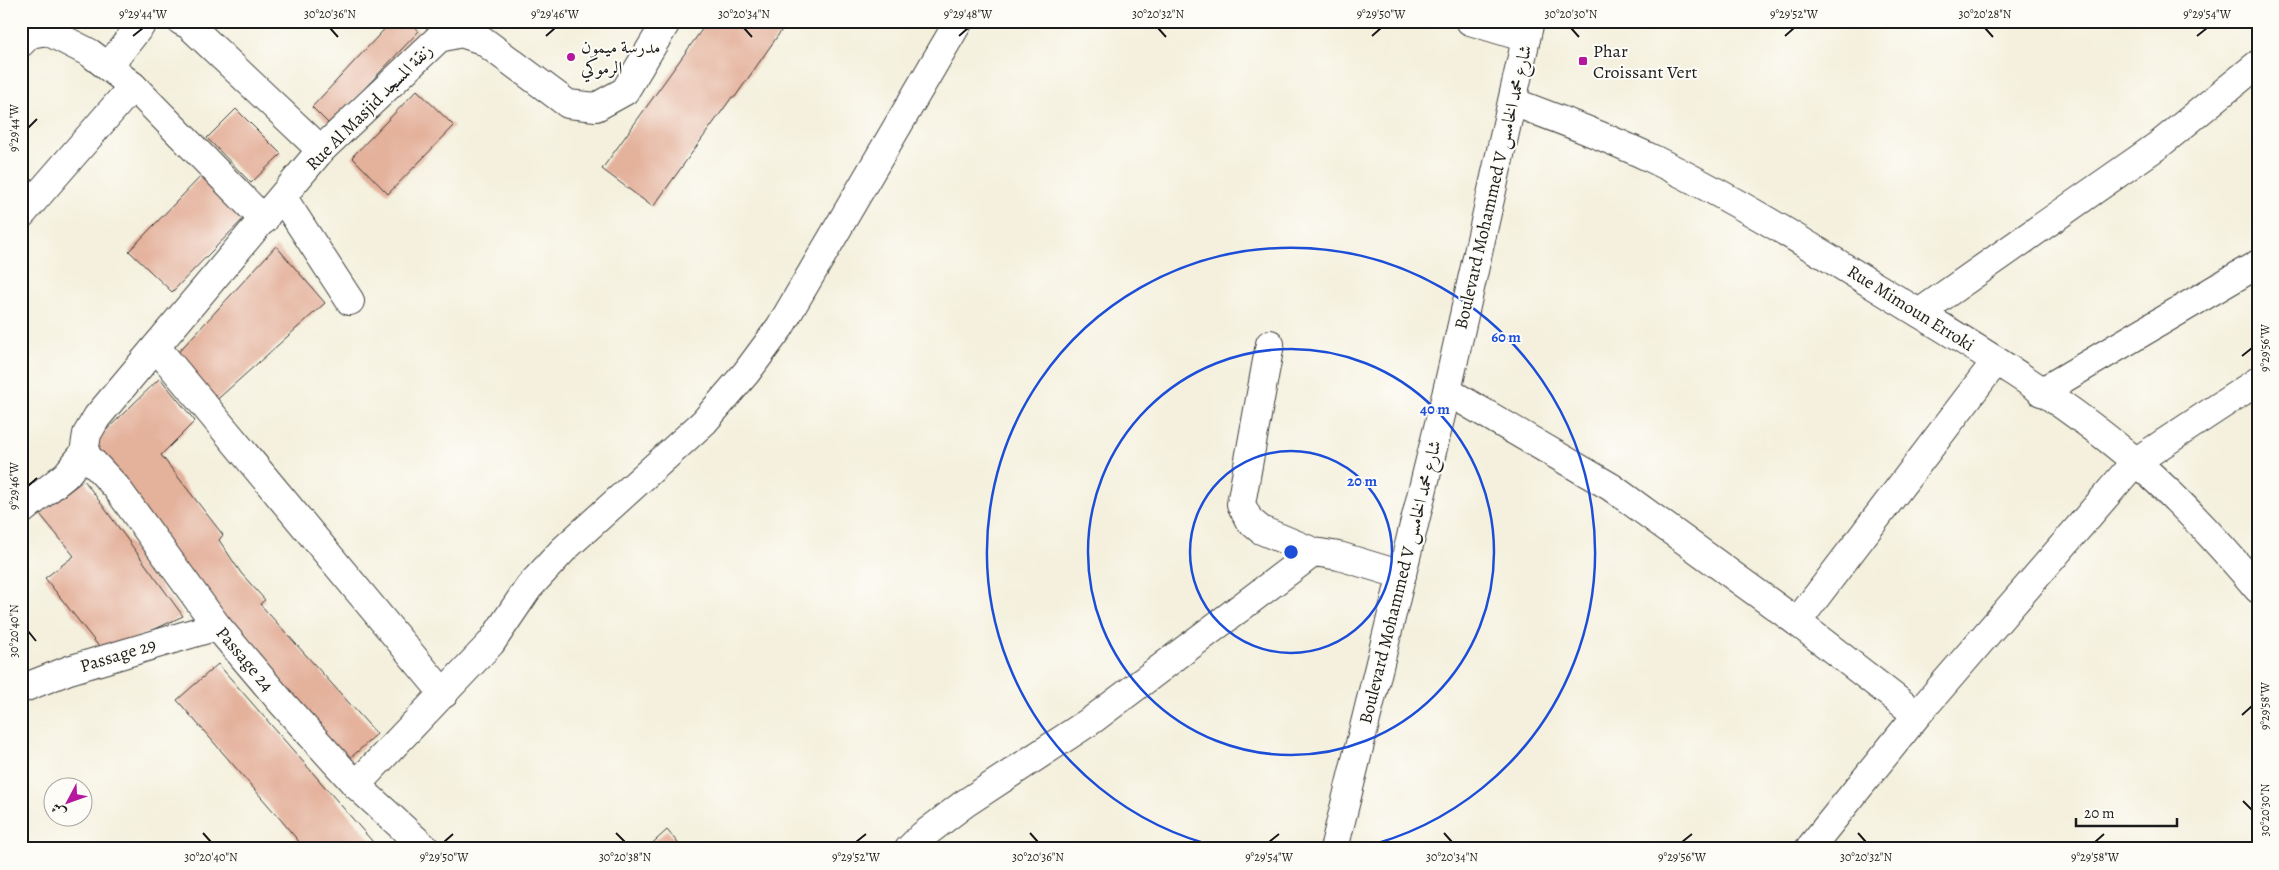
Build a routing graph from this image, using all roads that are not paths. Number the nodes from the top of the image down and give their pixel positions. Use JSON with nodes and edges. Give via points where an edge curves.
{"nodes":[{"id":1,"x":144,"y":21,"type":"edge"},
{"id":2,"x":181,"y":21,"type":"edge"},
{"id":3,"x":667,"y":21,"type":"edge"},
{"id":4,"x":959,"y":21,"type":"edge"},
{"id":5,"x":1470,"y":21,"type":"edge"},
{"id":6,"x":1529,"y":30,"type":"edge"},
{"id":7,"x":21,"y":43,"type":"edge"},
{"id":8,"x":2258,"y":64,"type":"edge"},
{"id":9,"x":108,"y":67,"type":"junction"},
{"id":10,"x":133,"y":86,"type":"junction"},
{"id":11,"x":1512,"y":102,"type":"junction"},
{"id":12,"x":321,"y":150,"type":"junction"},
{"id":13,"x":283,"y":198,"type":"junction"},
{"id":14,"x":21,"y":216,"type":"edge"},
{"id":15,"x":264,"y":220,"type":"junction"},
{"id":16,"x":2258,"y":264,"type":"edge"},
{"id":17,"x":350,"y":301,"type":"dead end"},
{"id":18,"x":1919,"y":313,"type":"junction"},
{"id":19,"x":1270,"y":344,"type":"dead end"},
{"id":20,"x":156,"y":347,"type":"junction"},
{"id":21,"x":1996,"y":361,"type":"junction"},
{"id":22,"x":2258,"y":381,"type":"edge"},
{"id":23,"x":1448,"y":391,"type":"junction"},
{"id":24,"x":2041,"y":392,"type":"junction"},
{"id":25,"x":84,"y":454,"type":"junction"},
{"id":26,"x":2135,"y":462,"type":"junction"},
{"id":27,"x":21,"y":511,"type":"edge"},
{"id":28,"x":1314,"y":552,"type":"junction"},
{"id":29,"x":1402,"y":575,"type":"junction"},
{"id":30,"x":2258,"y":589,"type":"edge"},
{"id":31,"x":1798,"y":622,"type":"junction"},
{"id":32,"x":217,"y":626,"type":"junction"},
{"id":33,"x":21,"y":689,"type":"edge"},
{"id":34,"x":444,"y":694,"type":"junction"},
{"id":35,"x":1917,"y":715,"type":"junction"},
{"id":36,"x":356,"y":785,"type":"junction"},
{"id":37,"x":426,"y":849,"type":"edge"},
{"id":38,"x":909,"y":849,"type":"edge"},
{"id":39,"x":1334,"y":849,"type":"edge"},
{"id":40,"x":1809,"y":849,"type":"edge"}],
"edges":[{"from":1,"to":9,"type":"street"},
{"from":2,"to":12,"type":"street"},
{"from":3,"to":12,"type":"street","name":"Rue Al Masjid زنقة المسجد","via":[[625,91],[596,107],[568,104],[482,40],[461,33],[439,38]]},
{"from":4,"to":34,"type":"street","via":[[780,327],[746,373],[704,422],[564,549],[529,587],[491,643]]},
{"from":5,"to":6,"type":"street"},
{"from":6,"to":11,"type":"street","name":"Boulevard Mohammed V شارع محمد الخامس"},
{"from":7,"to":9,"type":"street","via":[[30,34],[47,31],[90,53]]},
{"from":8,"to":18,"type":"street","via":[[2160,144]]},
{"from":9,"to":10,"type":"street"},
{"from":10,"to":14,"type":"street"},
{"from":10,"to":15,"type":"street"},
{"from":11,"to":18,"type":"street","name":"Rue Mimoun Erroki","via":[[1608,139],[1745,207]]},
{"from":11,"to":23,"type":"street","name":"Boulevard Mohammed V شارع محمد الخامس"},
{"from":12,"to":13,"type":"street","name":"Rue Al Masjid زنقة المسجد"},
{"from":13,"to":15,"type":"street","name":"Rue Al Masjid زنقة المسجد"},
{"from":13,"to":17,"type":"street"},
{"from":15,"to":20,"type":"street","name":"Rue Al Masjid زنقة المسجد"},
{"from":16,"to":24,"type":"street"},
{"from":18,"to":21,"type":"street","name":"Rue Mimoun Erroki"},
{"from":19,"to":28,"type":"street","via":[[1241,504],[1249,520],[1261,530]]},
{"from":20,"to":25,"type":"street","name":"Rue Al Masjid زنقة المسجد","via":[[97,417],[87,434]]},
{"from":20,"to":34,"type":"street"},
{"from":21,"to":24,"type":"street","name":"Rue Mimoun Erroki"},
{"from":21,"to":31,"type":"street"},
{"from":22,"to":26,"type":"street"},
{"from":23,"to":29,"type":"street","name":"Boulevard Mohammed V شارع محمد الخامس"},
{"from":23,"to":31,"type":"street","via":[[1611,487]]},
{"from":24,"to":26,"type":"street","name":"Rue Mimoun Erroki"},
{"from":25,"to":27,"type":"street","via":[[66,474]]},
{"from":25,"to":32,"type":"street","name":"Passage 24","via":[[116,487]]},
{"from":26,"to":30,"type":"street","name":"Rue Mimoun Erroki","via":[[2192,516]]},
{"from":26,"to":35,"type":"street"},
{"from":28,"to":29,"type":"street"},
{"from":28,"to":38,"type":"street","via":[[1092,720],[964,804]]},
{"from":29,"to":39,"type":"street","name":"Boulevard Mohammed V شارع محمد الخامس"},
{"from":31,"to":35,"type":"street"},
{"from":32,"to":33,"type":"street","name":"Passage 29","via":[[69,670]]},
{"from":32,"to":36,"type":"street","name":"Passage 24"},
{"from":34,"to":36,"type":"street"},
{"from":35,"to":40,"type":"street"},
{"from":36,"to":37,"type":"street","name":"Passage 24"}]}
